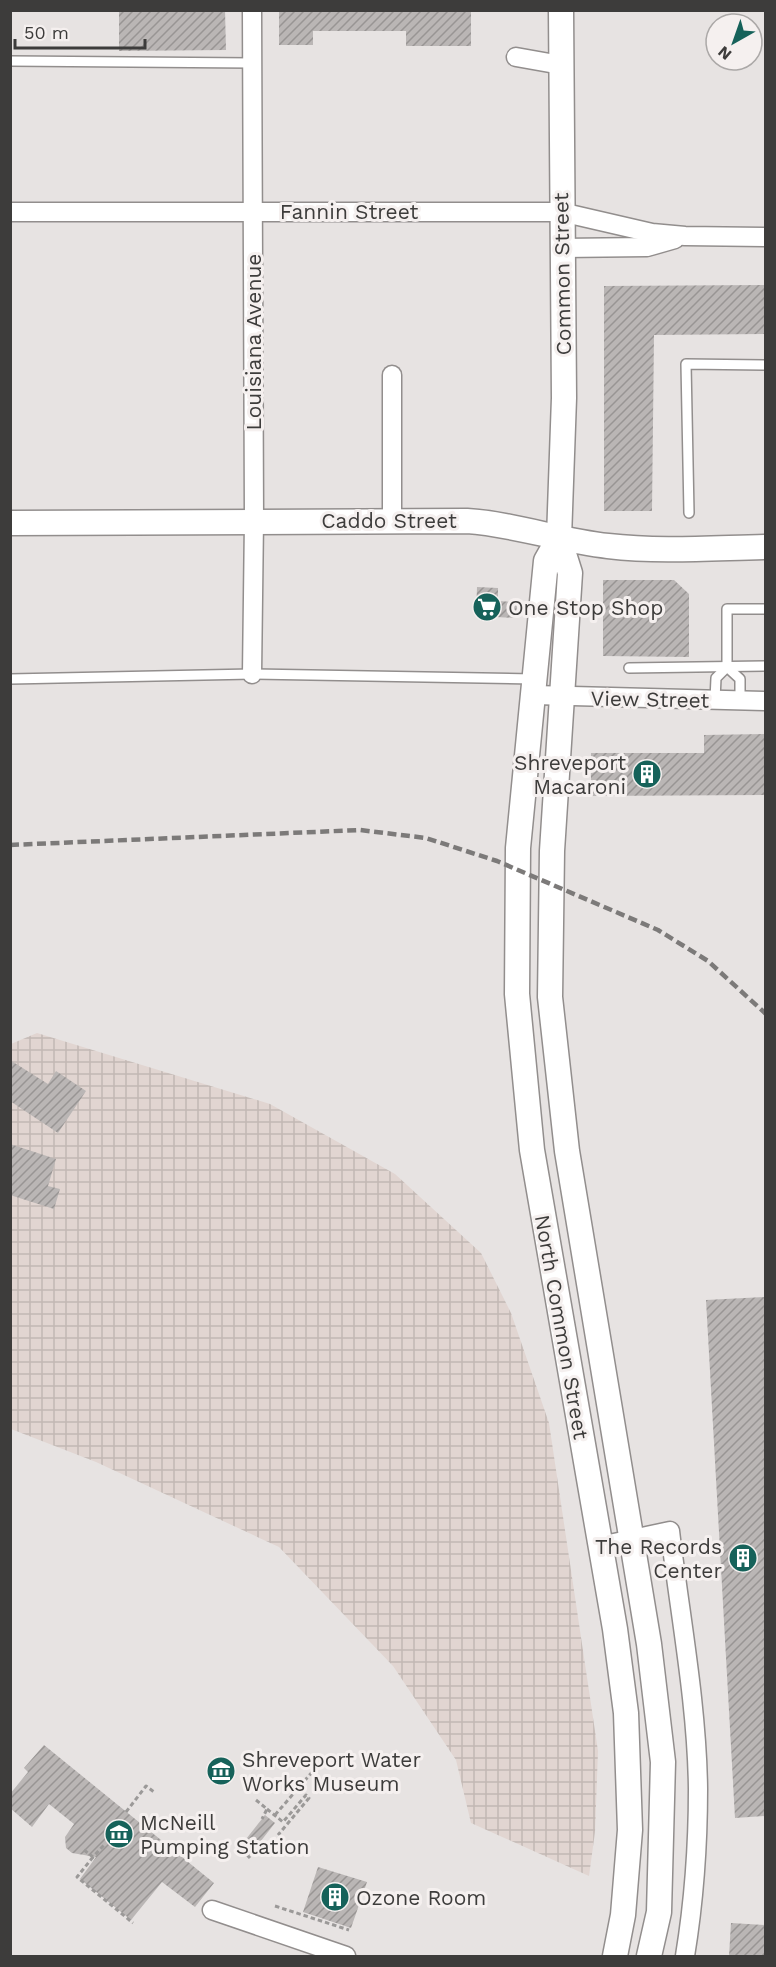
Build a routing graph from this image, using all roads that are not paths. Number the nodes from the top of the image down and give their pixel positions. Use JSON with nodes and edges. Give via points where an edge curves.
{"nodes":[{"id":1,"x":252,"y":10,"type":"edge"},
{"id":2,"x":561,"y":10,"type":"edge"},
{"id":3,"x":516,"y":57,"type":"dead end"},
{"id":4,"x":10,"y":61,"type":"edge"},
{"id":5,"x":252,"y":63,"type":"junction"},
{"id":6,"x":561,"y":65,"type":"junction"},
{"id":7,"x":252,"y":210,"type":"junction"},
{"id":8,"x":10,"y":212,"type":"edge"},
{"id":9,"x":561,"y":212,"type":"junction"},
{"id":10,"x":685,"y":236,"type":"junction"},
{"id":11,"x":765,"y":237,"type":"edge"},
{"id":12,"x":562,"y":249,"type":"junction"},
{"id":13,"x":765,"y":365,"type":"edge"},
{"id":14,"x":392,"y":375,"type":"dead end"},
{"id":15,"x":689,"y":513,"type":"dead end"},
{"id":16,"x":254,"y":520,"type":"junction"},
{"id":17,"x":392,"y":520,"type":"junction"},
{"id":18,"x":10,"y":523,"type":"edge"},
{"id":19,"x":559,"y":538,"type":"junction"},
{"id":20,"x":765,"y":547,"type":"edge"},
{"id":21,"x":765,"y":609,"type":"edge"},
{"id":22,"x":765,"y":666,"type":"edge"},
{"id":23,"x":728,"y":667,"type":"junction"},
{"id":24,"x":629,"y":668,"type":"dead end"},
{"id":25,"x":252,"y":674,"type":"junction"},
{"id":26,"x":10,"y":679,"type":"edge"},
{"id":27,"x":535,"y":687,"type":"junction"},
{"id":28,"x":562,"y":698,"type":"junction"},
{"id":29,"x":715,"y":700,"type":"junction"},
{"id":30,"x":740,"y":700,"type":"junction"},
{"id":31,"x":765,"y":701,"type":"edge"},
{"id":32,"x":631,"y":1539,"type":"junction"},
{"id":33,"x":600,"y":1546,"type":"junction"},
{"id":34,"x":212,"y":1910,"type":"dead end"},
{"id":35,"x":346,"y":1956,"type":"edge"},
{"id":36,"x":615,"y":1956,"type":"edge"},
{"id":37,"x":649,"y":1956,"type":"edge"},
{"id":38,"x":686,"y":1956,"type":"edge"}],
"edges":[{"from":1,"to":5,"type":"street","name":"Louisiana Avenue"},
{"from":2,"to":6,"type":"main road","name":"Common Street"},
{"from":3,"to":6,"type":"street"},
{"from":4,"to":5,"type":"lane"},
{"from":5,"to":7,"type":"street","name":"Louisiana Avenue"},
{"from":6,"to":9,"type":"main road","name":"Common Street"},
{"from":7,"to":8,"type":"street","name":"Fannin Street"},
{"from":7,"to":9,"type":"street","name":"Fannin Street"},
{"from":7,"to":16,"type":"street","name":"Louisiana Avenue"},
{"from":9,"to":10,"type":"street","name":"Fannin Street","via":[[652,233]]},
{"from":9,"to":12,"type":"main road","name":"Common Street"},
{"from":10,"to":11,"type":"street","name":"Fannin Street"},
{"from":10,"to":12,"type":"street","name":"Fannin Street","via":[[647,247]]},
{"from":12,"to":19,"type":"main road","name":"Common Street","via":[[564,398]]},
{"from":13,"to":15,"type":"lane","via":[[686,364]]},
{"from":14,"to":17,"type":"street"},
{"from":16,"to":17,"type":"main road","name":"Caddo Street"},
{"from":16,"to":18,"type":"main road","name":"Caddo Street"},
{"from":16,"to":25,"type":"street","name":"Louisiana Avenue"},
{"from":17,"to":19,"type":"main road","name":"Caddo Street","via":[[490,522]]},
{"from":19,"to":20,"type":"main road","name":"Caddo Street","via":[[650,549]]},
{"from":19,"to":27,"type":"main road","name":"Common Street","via":[[546,561]]},
{"from":19,"to":28,"type":"main road","name":"Common Street","via":[[570,573]]},
{"from":21,"to":23,"type":"lane","via":[[727,609]]},
{"from":22,"to":23,"type":"lane"},
{"from":23,"to":24,"type":"lane"},
{"from":23,"to":29,"type":"lane","via":[[716,678]]},
{"from":23,"to":30,"type":"lane","via":[[741,679]]},
{"from":25,"to":26,"type":"lane"},
{"from":25,"to":27,"type":"lane"},
{"from":27,"to":28,"type":"street","name":"View Street"},
{"from":27,"to":33,"type":"main road","name":"North Common Street","via":[[518,848],[517,994],[532,1150]]},
{"from":28,"to":29,"type":"street","name":"View Street"},
{"from":28,"to":32,"type":"main road","name":"North Common Street","via":[[550,921],[555,1061]]},
{"from":29,"to":30,"type":"street","name":"View Street"},
{"from":30,"to":31,"type":"street","name":"View Street"},
{"from":32,"to":33,"type":"street"},
{"from":32,"to":37,"type":"main road","name":"North Common Street","via":[[663,1762],[658,1912]]},
{"from":32,"to":38,"type":"street","via":[[670,1531],[698,1787],[696,1886]]},
{"from":33,"to":36,"type":"main road","name":"North Common Street","via":[[626,1713],[630,1788],[627,1873]]},
{"from":34,"to":35,"type":"street"}]}
